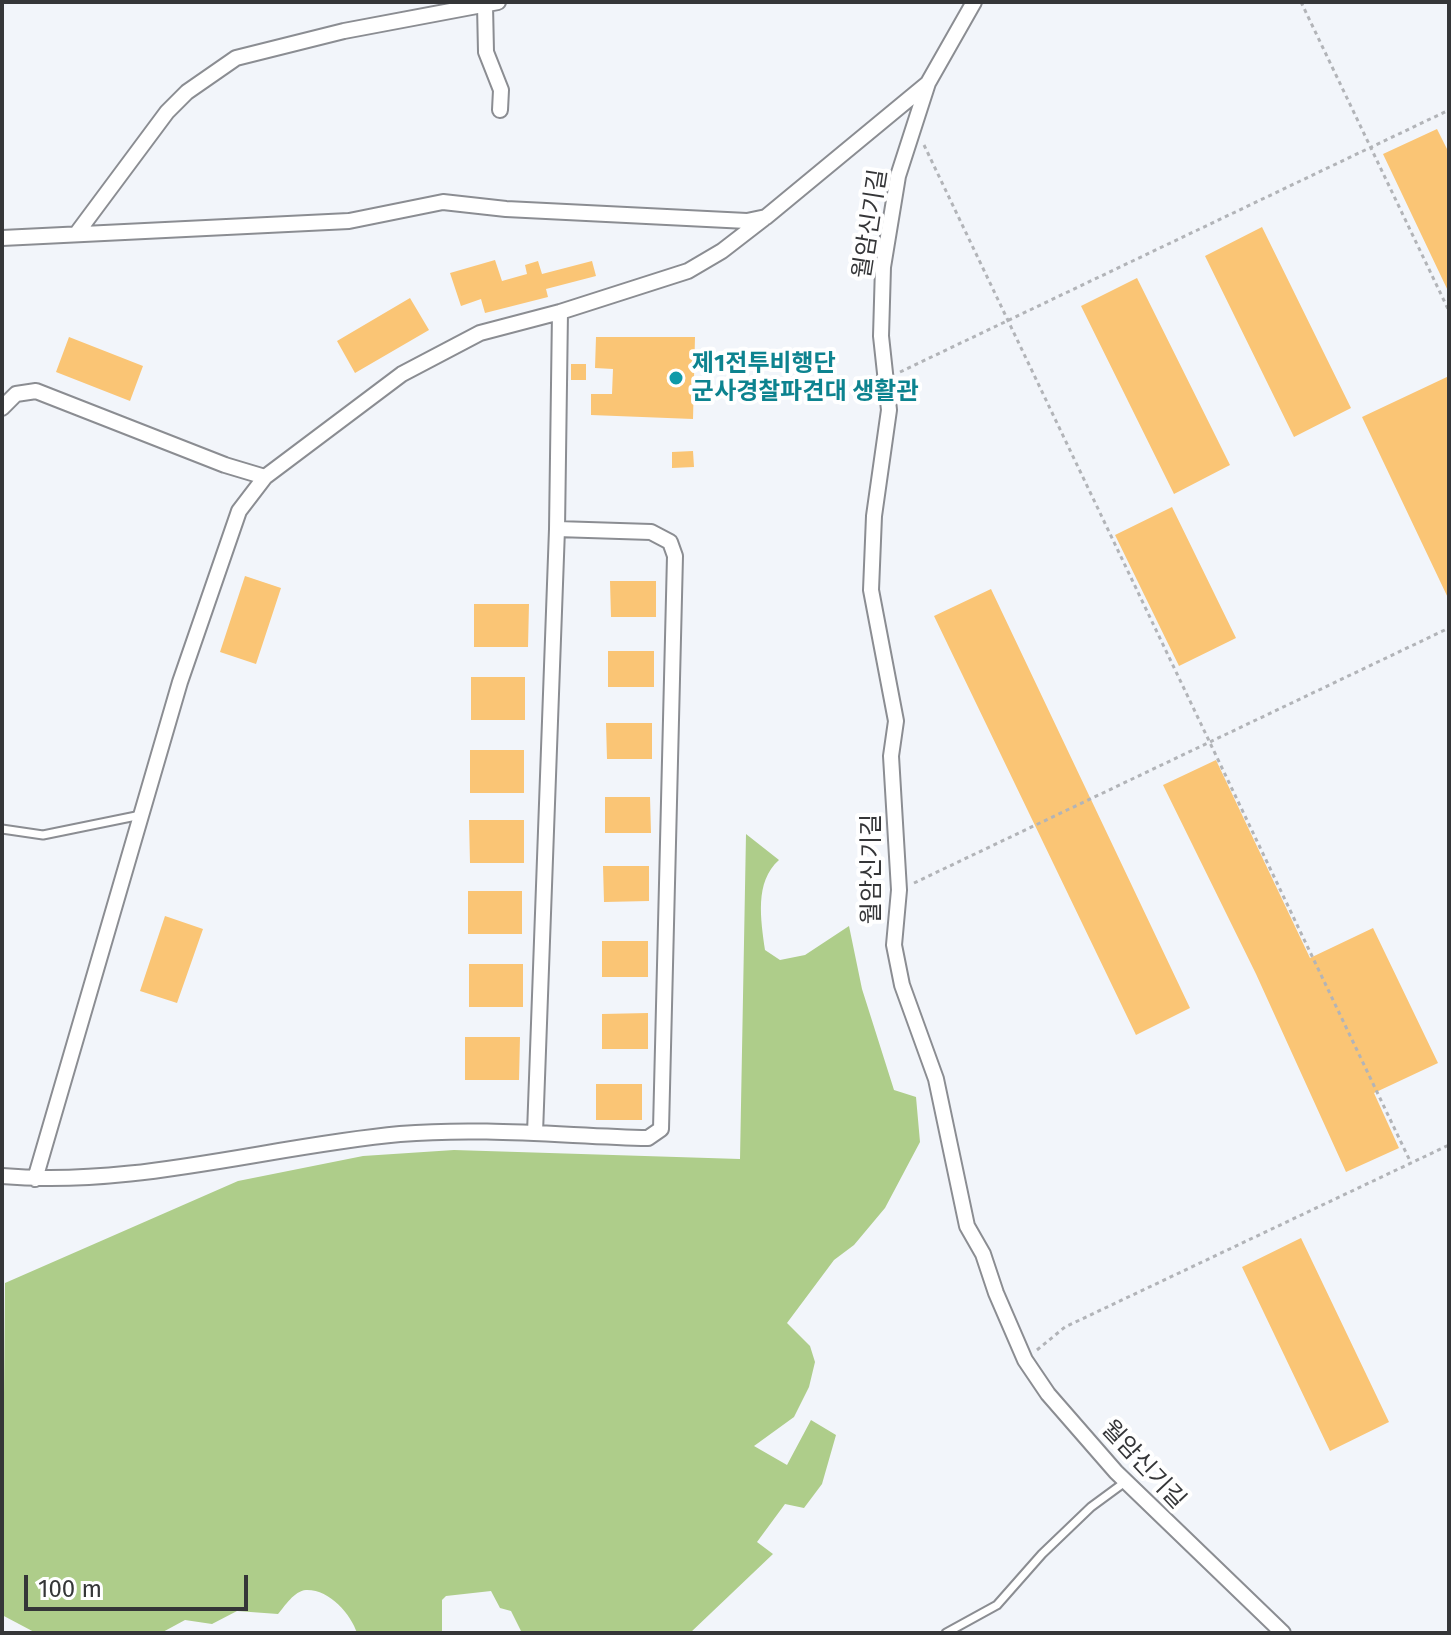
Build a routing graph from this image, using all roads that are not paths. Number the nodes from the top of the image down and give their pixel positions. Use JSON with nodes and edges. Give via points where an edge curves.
{"nodes":[{"id":1,"x":974,"y":2,"type":"edge"},
{"id":2,"x":491,"y":4,"type":"edge"},
{"id":3,"x":451,"y":8,"type":"edge"},
{"id":4,"x":928,"y":83,"type":"junction"},
{"id":5,"x":500,"y":110,"type":"dead end"},
{"id":6,"x":766,"y":217,"type":"junction"},
{"id":7,"x":77,"y":233,"type":"junction"},
{"id":8,"x":2,"y":238,"type":"edge"},
{"id":9,"x":560,"y":312,"type":"junction"},
{"id":10,"x":2,"y":408,"type":"edge"},
{"id":11,"x":265,"y":477,"type":"junction"},
{"id":12,"x":557,"y":529,"type":"junction"},
{"id":13,"x":141,"y":815,"type":"junction"},
{"id":14,"x":2,"y":829,"type":"edge"},
{"id":15,"x":535,"y":1133,"type":"junction"},
{"id":16,"x":2,"y":1176,"type":"edge"},
{"id":17,"x":35,"y":1179,"type":"junction"},
{"id":18,"x":1125,"y":1482,"type":"junction"},
{"id":19,"x":946,"y":1633,"type":"edge"},
{"id":20,"x":1283,"y":1633,"type":"edge"}],
"edges":[{"from":1,"to":4,"type":"street","name":"월암신기길"},
{"from":2,"to":3,"type":"street"},
{"from":2,"to":5,"type":"street","via":[[486,52],[501,90]]},
{"from":3,"to":7,"type":"street","via":[[236,58],[167,112]]},
{"from":4,"to":6,"type":"street"},
{"from":4,"to":18,"type":"street","name":"월암신기길","via":[[898,176],[883,267],[887,438],[874,516],[871,590],[896,721],[891,756],[899,890],[894,945],[902,985],[936,1079],[967,1226],[1025,1360]]},
{"from":6,"to":7,"type":"street","via":[[747,221],[443,202],[349,221]]},
{"from":6,"to":9,"type":"street","via":[[688,271]]},
{"from":7,"to":8,"type":"street"},
{"from":9,"to":11,"type":"street","via":[[480,333],[402,374]]},
{"from":9,"to":12,"type":"street"},
{"from":10,"to":11,"type":"street","via":[[16,394],[36,391]]},
{"from":11,"to":13,"type":"street","via":[[239,511]]},
{"from":12,"to":15,"type":"street"},
{"from":12,"to":15,"type":"street","via":[[651,532],[670,542],[675,556],[663,1105],[661,1129],[648,1138]]},
{"from":13,"to":14,"type":"lane","via":[[43,835]]},
{"from":13,"to":17,"type":"street"},
{"from":15,"to":17,"type":"street","via":[[400,1134],[81,1179]]},
{"from":16,"to":17,"type":"street"},
{"from":18,"to":19,"type":"lane","via":[[1042,1554],[997,1605]]},
{"from":18,"to":20,"type":"street","name":"월암신기길"}]}
